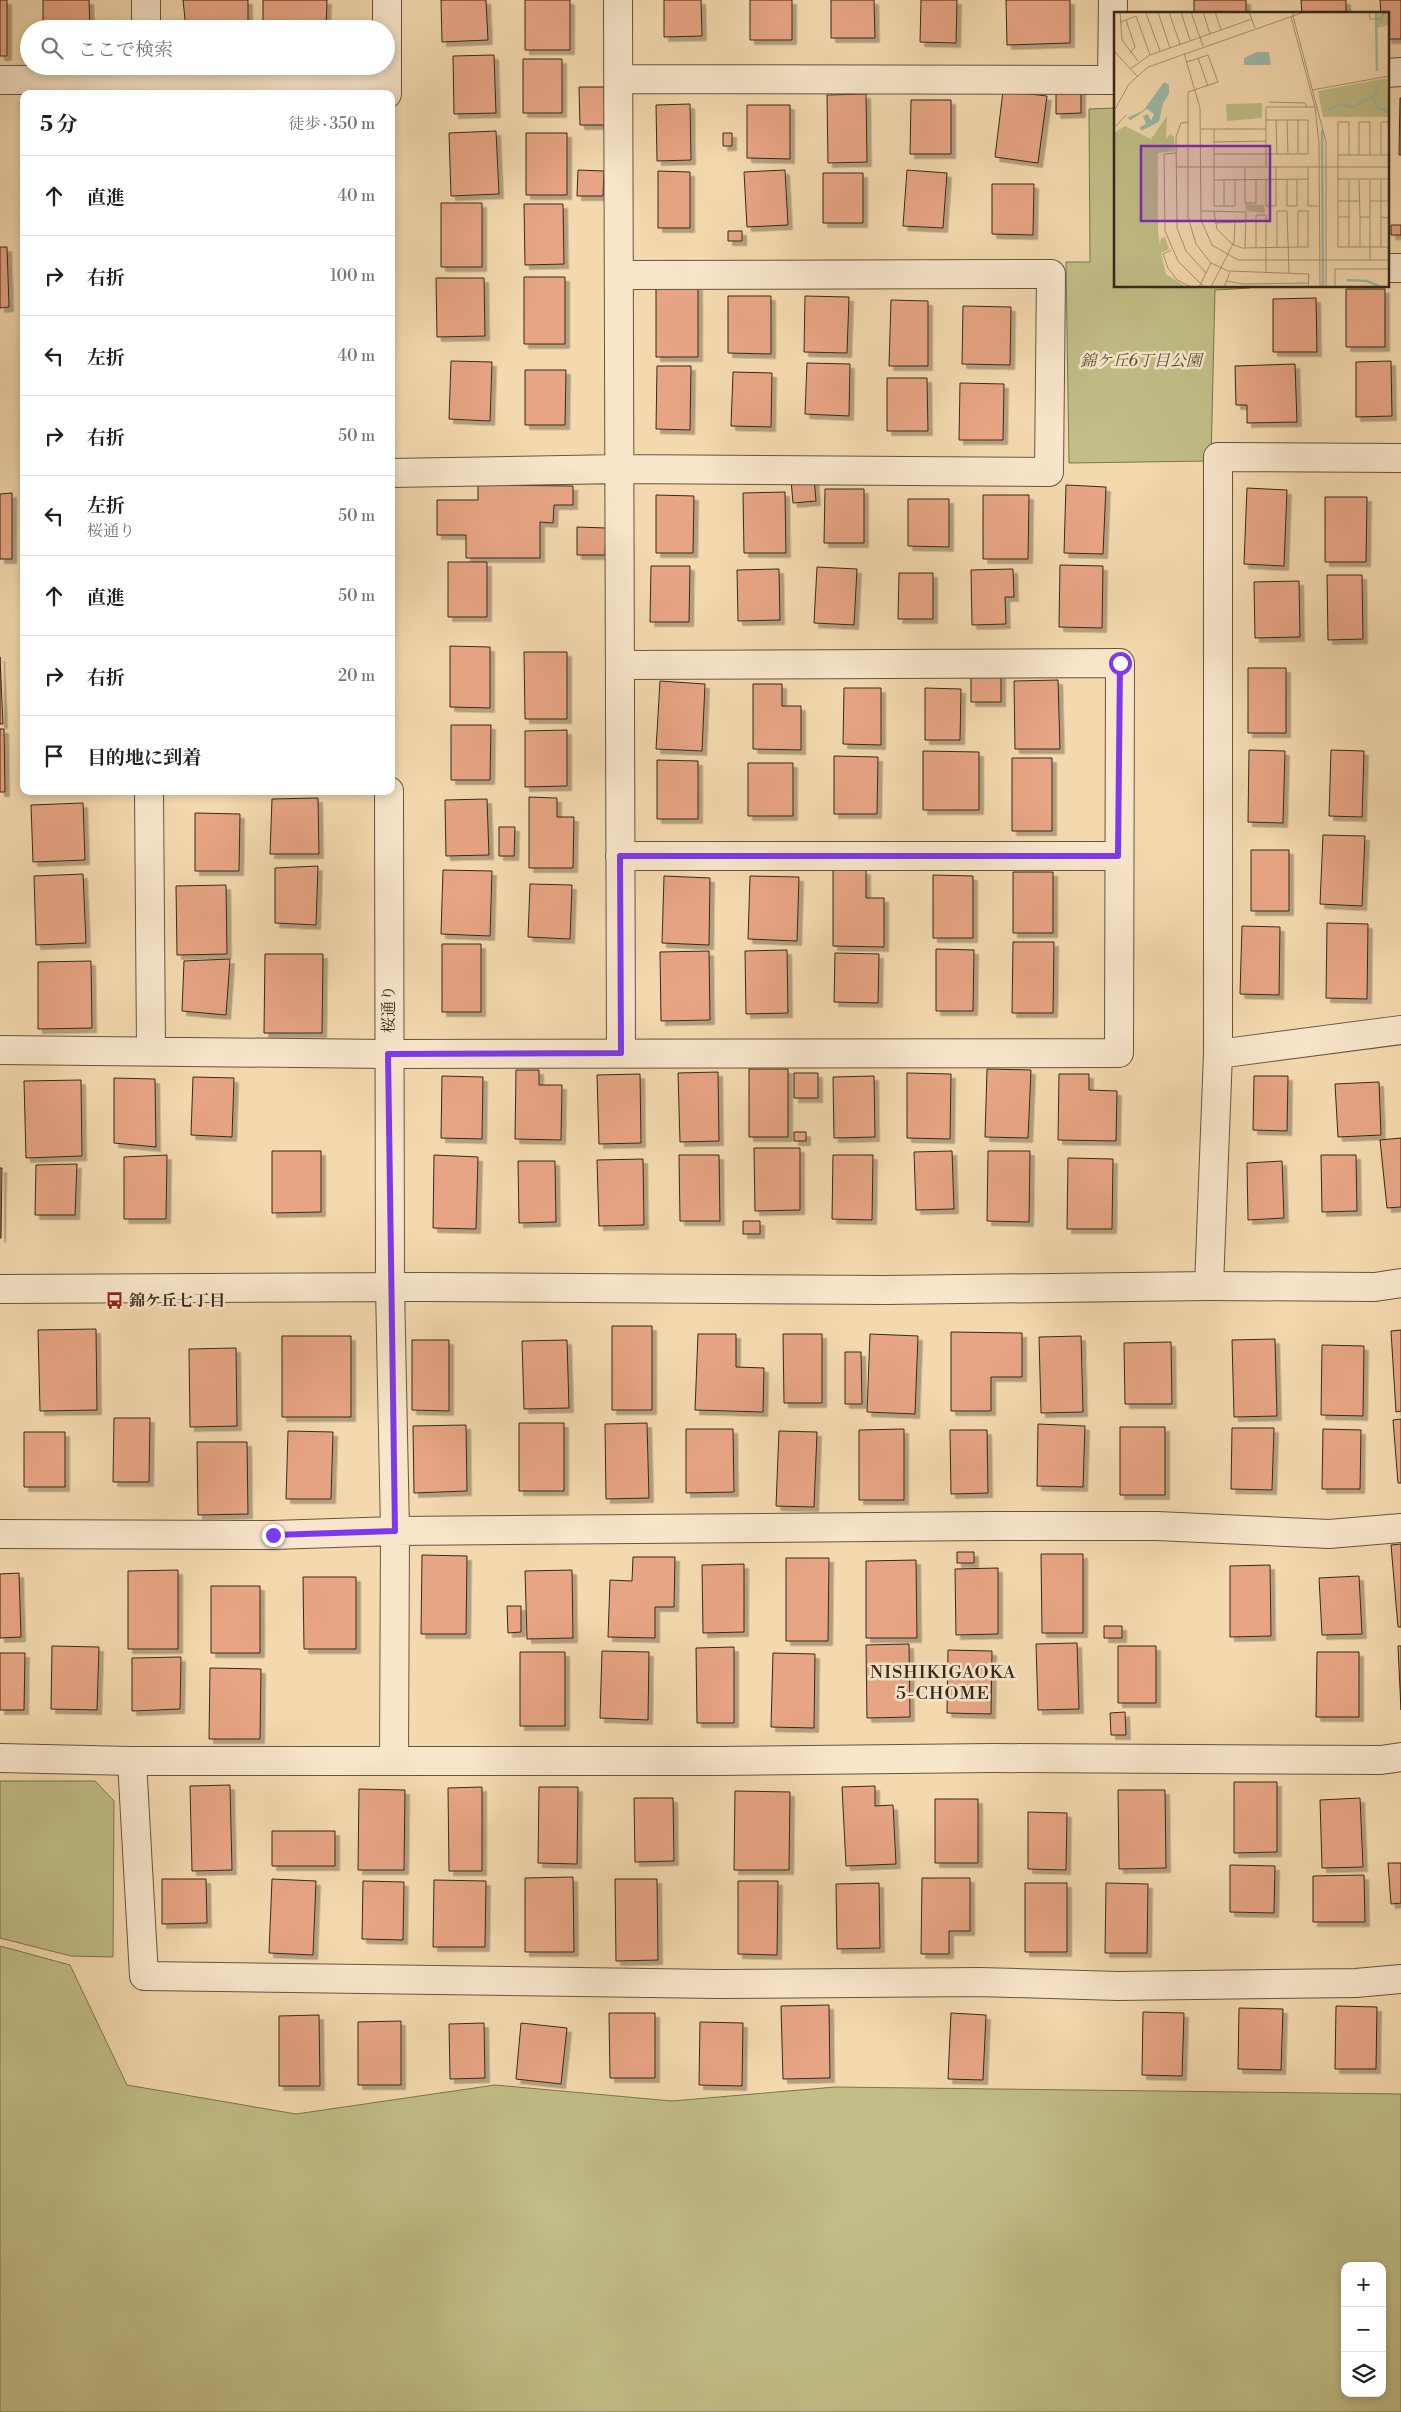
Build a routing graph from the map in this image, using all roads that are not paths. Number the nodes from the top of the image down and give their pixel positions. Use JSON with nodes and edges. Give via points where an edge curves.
{"nodes":[{"id":1,"x":146,"y":0,"type":"edge"},
{"id":2,"x":387,"y":0,"type":"edge"},
{"id":3,"x":618,"y":0,"type":"edge"},
{"id":4,"x":1113,"y":0,"type":"edge"},
{"id":5,"x":146,"y":20,"type":"edge"},
{"id":6,"x":387,"y":20,"type":"edge"},
{"id":7,"x":1388,"y":72,"type":"edge"},
{"id":8,"x":1401,"y":72,"type":"edge"},
{"id":9,"x":619,"y":79,"type":"junction"},
{"id":10,"x":0,"y":80,"type":"edge"},
{"id":11,"x":147,"y":80,"type":"edge"},
{"id":12,"x":387,"y":87,"type":"edge"},
{"id":13,"x":1388,"y":268,"type":"edge"},
{"id":14,"x":1401,"y":268,"type":"edge"},
{"id":15,"x":619,"y":275,"type":"junction"},
{"id":16,"x":1401,"y":458,"type":"edge"},
{"id":17,"x":619,"y":469,"type":"junction"},
{"id":18,"x":395,"y":473,"type":"edge"},
{"id":19,"x":620,"y":665,"type":"junction"},
{"id":20,"x":150,"y":795,"type":"edge"},
{"id":21,"x":389,"y":795,"type":"edge"},
{"id":22,"x":620,"y":856,"type":"junction"},
{"id":23,"x":1118,"y":856,"type":"junction"},
{"id":24,"x":1401,"y":1030,"type":"edge"},
{"id":25,"x":0,"y":1050,"type":"edge"},
{"id":26,"x":150,"y":1050,"type":"junction"},
{"id":27,"x":621,"y":1053,"type":"junction"},
{"id":28,"x":388,"y":1054,"type":"junction"},
{"id":29,"x":1218,"y":1054,"type":"junction"},
{"id":30,"x":1401,"y":1283,"type":"edge"},
{"id":31,"x":1209,"y":1286,"type":"junction"},
{"id":32,"x":390,"y":1287,"type":"junction"},
{"id":33,"x":0,"y":1289,"type":"edge"},
{"id":34,"x":1401,"y":1528,"type":"edge"},
{"id":35,"x":395,"y":1531,"type":"junction"},
{"id":36,"x":0,"y":1534,"type":"edge"},
{"id":37,"x":1401,"y":1757,"type":"edge"},
{"id":38,"x":0,"y":1758,"type":"edge"},
{"id":39,"x":132,"y":1761,"type":"junction"},
{"id":40,"x":394,"y":1761,"type":"junction"},
{"id":41,"x":1401,"y":1979,"type":"edge"}],
"edges":[{"from":1,"to":5,"type":"street"},
{"from":2,"to":6,"type":"street"},
{"from":3,"to":9,"type":"street"},
{"from":4,"to":9,"type":"street","via":[[1112,80]]},
{"from":7,"to":8,"type":"street"},
{"from":9,"to":15,"type":"street"},
{"from":10,"to":11,"type":"street"},
{"from":11,"to":12,"type":"street"},
{"from":13,"to":14,"type":"street"},
{"from":15,"to":17,"type":"street"},
{"from":15,"to":17,"type":"street","via":[[1051,274],[1049,472]]},
{"from":16,"to":29,"type":"street","via":[[1218,457]]},
{"from":17,"to":18,"type":"street"},
{"from":17,"to":19,"type":"street"},
{"from":19,"to":22,"type":"street"},
{"from":19,"to":23,"type":"street","via":[[1120,663]]},
{"from":20,"to":26,"type":"street"},
{"from":21,"to":28,"type":"street","name":"桜通り"},
{"from":22,"to":23,"type":"street"},
{"from":22,"to":27,"type":"street"},
{"from":23,"to":27,"type":"street","via":[[1119,1053]]},
{"from":24,"to":29,"type":"street"},
{"from":25,"to":26,"type":"street"},
{"from":26,"to":28,"type":"street"},
{"from":27,"to":28,"type":"street"},
{"from":28,"to":32,"type":"street","name":"桜通り"},
{"from":29,"to":31,"type":"street"},
{"from":30,"to":31,"type":"street","via":[[1375,1287]]},
{"from":31,"to":32,"type":"street","via":[[886,1290]]},
{"from":32,"to":33,"type":"street"},
{"from":32,"to":35,"type":"street","name":"桜通り"},
{"from":34,"to":35,"type":"street","via":[[1329,1534],[1157,1526]]},
{"from":35,"to":36,"type":"street","via":[[273,1535]]},
{"from":35,"to":40,"type":"street","name":"桜通り"},
{"from":37,"to":40,"type":"street","via":[[1381,1760]]},
{"from":38,"to":39,"type":"street"},
{"from":39,"to":40,"type":"street"},
{"from":39,"to":41,"type":"street","via":[[144,1976],[718,1984],[979,1982],[1118,1986],[1356,1984]]}]}
